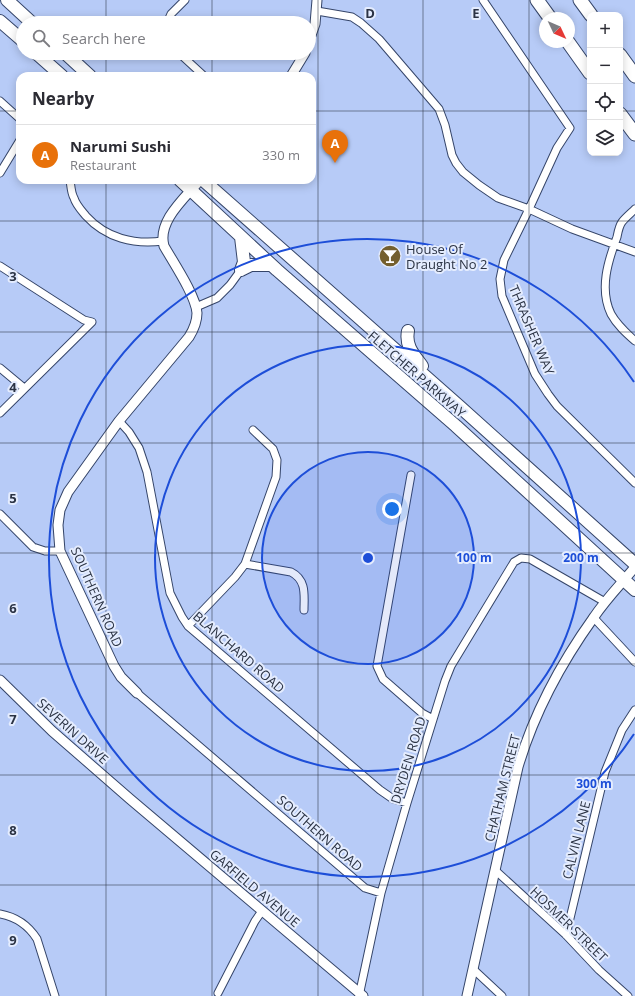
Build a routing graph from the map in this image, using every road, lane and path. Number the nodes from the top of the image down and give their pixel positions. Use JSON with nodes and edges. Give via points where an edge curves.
{"nodes":[{"id":1,"x":7,"y":0,"type":"edge"},
{"id":2,"x":184,"y":0,"type":"edge"},
{"id":3,"x":317,"y":0,"type":"edge"},
{"id":4,"x":483,"y":0,"type":"edge"},
{"id":5,"x":537,"y":0,"type":"edge"},
{"id":6,"x":580,"y":0,"type":"edge"},
{"id":7,"x":317,"y":10,"type":"junction"},
{"id":8,"x":546,"y":12,"type":"edge"},
{"id":9,"x":589,"y":12,"type":"edge"},
{"id":10,"x":24,"y":16,"type":"edge"},
{"id":11,"x":170,"y":16,"type":"edge"},
{"id":12,"x":316,"y":17,"type":"edge"},
{"id":13,"x":0,"y":21,"type":"edge"},
{"id":14,"x":16,"y":35,"type":"edge"},
{"id":15,"x":572,"y":48,"type":"edge"},
{"id":16,"x":623,"y":59,"type":"edge"},
{"id":17,"x":44,"y":60,"type":"edge"},
{"id":18,"x":73,"y":60,"type":"edge"},
{"id":19,"x":187,"y":60,"type":"edge"},
{"id":20,"x":300,"y":60,"type":"edge"},
{"id":21,"x":587,"y":69,"type":"edge"},
{"id":22,"x":57,"y":72,"type":"edge"},
{"id":23,"x":86,"y":72,"type":"edge"},
{"id":24,"x":200,"y":72,"type":"edge"},
{"id":25,"x":293,"y":72,"type":"edge"},
{"id":26,"x":635,"y":76,"type":"edge"},
{"id":27,"x":0,"y":101,"type":"edge"},
{"id":28,"x":16,"y":115,"type":"edge"},
{"id":29,"x":623,"y":118,"type":"edge"},
{"id":30,"x":635,"y":134,"type":"edge"},
{"id":31,"x":16,"y":147,"type":"edge"},
{"id":32,"x":0,"y":173,"type":"edge"},
{"id":33,"x":71,"y":184,"type":"edge"},
{"id":34,"x":184,"y":184,"type":"edge"},
{"id":35,"x":198,"y":184,"type":"edge"},
{"id":36,"x":207,"y":184,"type":"edge"},
{"id":37,"x":191,"y":191,"type":"junction"},
{"id":38,"x":529,"y":209,"type":"junction"},
{"id":39,"x":635,"y":210,"type":"edge"},
{"id":40,"x":241,"y":237,"type":"junction"},
{"id":41,"x":163,"y":242,"type":"junction"},
{"id":42,"x":614,"y":244,"type":"junction"},
{"id":43,"x":635,"y":252,"type":"edge"},
{"id":44,"x":271,"y":265,"type":"junction"},
{"id":45,"x":0,"y":266,"type":"edge"},
{"id":46,"x":241,"y":270,"type":"junction"},
{"id":47,"x":196,"y":307,"type":"junction"},
{"id":48,"x":408,"y":331,"type":"dead end"},
{"id":49,"x":635,"y":341,"type":"edge"},
{"id":50,"x":0,"y":368,"type":"edge"},
{"id":51,"x":434,"y":384,"type":"junction"},
{"id":52,"x":24,"y":388,"type":"junction"},
{"id":53,"x":0,"y":412,"type":"edge"},
{"id":54,"x":119,"y":421,"type":"junction"},
{"id":55,"x":254,"y":430,"type":"dead end"},
{"id":56,"x":411,"y":475,"type":"dead end"},
{"id":57,"x":635,"y":483,"type":"edge"},
{"id":58,"x":0,"y":514,"type":"edge"},
{"id":59,"x":60,"y":551,"type":"junction"},
{"id":60,"x":245,"y":564,"type":"junction"},
{"id":61,"x":635,"y":564,"type":"edge"},
{"id":62,"x":635,"y":567,"type":"edge"},
{"id":63,"x":624,"y":581,"type":"junction"},
{"id":64,"x":635,"y":590,"type":"edge"},
{"id":65,"x":605,"y":602,"type":"junction"},
{"id":66,"x":304,"y":610,"type":"dead end"},
{"id":67,"x":593,"y":617,"type":"junction"},
{"id":68,"x":188,"y":626,"type":"junction"},
{"id":69,"x":635,"y":662,"type":"edge"},
{"id":70,"x":0,"y":680,"type":"edge"},
{"id":71,"x":137,"y":693,"type":"joint"},
{"id":72,"x":635,"y":710,"type":"edge"},
{"id":73,"x":433,"y":719,"type":"junction"},
{"id":74,"x":130,"y":799,"type":"joint"},
{"id":75,"x":407,"y":803,"type":"junction"},
{"id":76,"x":495,"y":870,"type":"junction"},
{"id":77,"x":381,"y":893,"type":"junction"},
{"id":78,"x":262,"y":911,"type":"junction"},
{"id":79,"x":0,"y":914,"type":"edge"},
{"id":80,"x":566,"y":935,"type":"junction"},
{"id":81,"x":473,"y":969,"type":"junction"},
{"id":82,"x":218,"y":994,"type":"dead end"},
{"id":83,"x":360,"y":995,"type":"edge"},
{"id":84,"x":55,"y":996,"type":"edge"},
{"id":85,"x":467,"y":996,"type":"edge"},
{"id":86,"x":502,"y":996,"type":"edge"},
{"id":87,"x":628,"y":996,"type":"edge"}],
"edges":[{"from":1,"to":10,"type":"main road"},
{"from":2,"to":11,"type":"street"},
{"from":3,"to":7,"type":"street"},
{"from":4,"to":38,"type":"street","name":"THRASHER WAY","via":[[570,128],[557,148]]},
{"from":5,"to":8,"type":"highway"},
{"from":6,"to":9,"type":"highway"},
{"from":7,"to":12,"type":"street"},
{"from":7,"to":38,"type":"street","via":[[352,17],[367,27],[439,109],[446,125],[452,155],[459,168],[498,198]]},
{"from":13,"to":14,"type":"main road"},
{"from":15,"to":21,"type":"highway"},
{"from":16,"to":26,"type":"highway"},
{"from":17,"to":22,"type":"main road"},
{"from":18,"to":23,"type":"main road"},
{"from":19,"to":24,"type":"street"},
{"from":20,"to":25,"type":"street"},
{"from":27,"to":28,"type":"street"},
{"from":29,"to":30,"type":"highway"},
{"from":31,"to":32,"type":"street"},
{"from":33,"to":41,"type":"street","via":[[73,198],[78,206],[102,230],[134,242]]},
{"from":34,"to":37,"type":"main road","name":"FLETCHER PARKWAY"},
{"from":35,"to":37,"type":"street"},
{"from":36,"to":51,"type":"main road","name":"FLETCHER PARKWAY"},
{"from":37,"to":40,"type":"main road","name":"FLETCHER PARKWAY"},
{"from":37,"to":41,"type":"street","via":[[166,222]]},
{"from":38,"to":42,"type":"street","via":[[572,229]]},
{"from":38,"to":57,"type":"street","name":"THRASHER WAY","via":[[504,260],[500,285],[502,296],[535,374],[548,394]]},
{"from":39,"to":42,"type":"street","via":[[622,222]]},
{"from":40,"to":44,"type":"main road","name":"FLETCHER PARKWAY"},
{"from":40,"to":46,"type":"main road","via":[[244,262]]},
{"from":41,"to":47,"type":"street","name":"SOUTHERN ROAD"},
{"from":42,"to":43,"type":"street"},
{"from":42,"to":49,"type":"street","via":[[605,278],[607,302],[618,326]]},
{"from":44,"to":46,"type":"main road","via":[[251,265]]},
{"from":44,"to":63,"type":"main road","name":"FLETCHER PARKWAY","via":[[456,426]]},
{"from":45,"to":52,"type":"street","via":[[84,320],[92,322]]},
{"from":46,"to":47,"type":"street","via":[[218,298]]},
{"from":47,"to":54,"type":"street","name":"SOUTHERN ROAD","via":[[195,326],[189,336]]},
{"from":48,"to":51,"type":"main road","via":[[410,351]]},
{"from":50,"to":52,"type":"street"},
{"from":51,"to":61,"type":"main road","name":"FLETCHER PARKWAY"},
{"from":52,"to":53,"type":"street"},
{"from":54,"to":59,"type":"street","name":"SOUTHERN ROAD","via":[[62,504],[58,525]]},
{"from":54,"to":68,"type":"street","name":"BLANCHARD ROAD","via":[[139,448],[170,593]]},
{"from":55,"to":60,"type":"street","via":[[273,449],[277,460],[277,472]]},
{"from":56,"to":73,"type":"street","via":[[377,666],[383,679],[422,713]]},
{"from":58,"to":59,"type":"street","via":[[33,547],[45,551]]},
{"from":59,"to":71,"type":"street","name":"SOUTHERN ROAD","via":[[114,666]]},
{"from":60,"to":66,"type":"street","via":[[291,572],[297,576],[304,588]]},
{"from":60,"to":68,"type":"street"},
{"from":62,"to":63,"type":"street","name":"CHATHAM STREET"},
{"from":63,"to":64,"type":"main road","name":"FLETCHER PARKWAY"},
{"from":63,"to":65,"type":"street","name":"CHATHAM STREET"},
{"from":65,"to":67,"type":"street","name":"CHATHAM STREET"},
{"from":65,"to":73,"type":"street","name":"DRYDEN ROAD","via":[[530,559],[521,558],[514,562],[451,666]]},
{"from":67,"to":69,"type":"street"},
{"from":67,"to":76,"type":"street","name":"CHATHAM STREET","via":[[549,690],[528,736],[518,767]]},
{"from":68,"to":75,"type":"street","name":"BLANCHARD ROAD","via":[[380,790],[393,799]]},
{"from":70,"to":74,"type":"street","name":"SEVERIN DRIVE","via":[[52,731]]},
{"from":71,"to":77,"type":"street","name":"SOUTHERN ROAD","via":[[365,888]]},
{"from":72,"to":80,"type":"street","name":"CALVIN LANE","via":[[622,730],[605,772]]},
{"from":73,"to":75,"type":"street","name":"DRYDEN ROAD"},
{"from":74,"to":78,"type":"street","name":"GARFIELD AVENUE"},
{"from":75,"to":77,"type":"street","name":"DRYDEN ROAD"},
{"from":76,"to":80,"type":"street","name":"HOSMER STREET"},
{"from":76,"to":81,"type":"street","name":"CHATHAM STREET"},
{"from":77,"to":83,"type":"street","name":"DRYDEN ROAD"},
{"from":78,"to":82,"type":"street"},
{"from":78,"to":83,"type":"street","name":"GARFIELD AVENUE"},
{"from":79,"to":84,"type":"street","via":[[20,921],[38,939]]},
{"from":80,"to":87,"type":"street","name":"HOSMER STREET"},
{"from":81,"to":85,"type":"street","name":"CHATHAM STREET"},
{"from":81,"to":86,"type":"street"}]}
